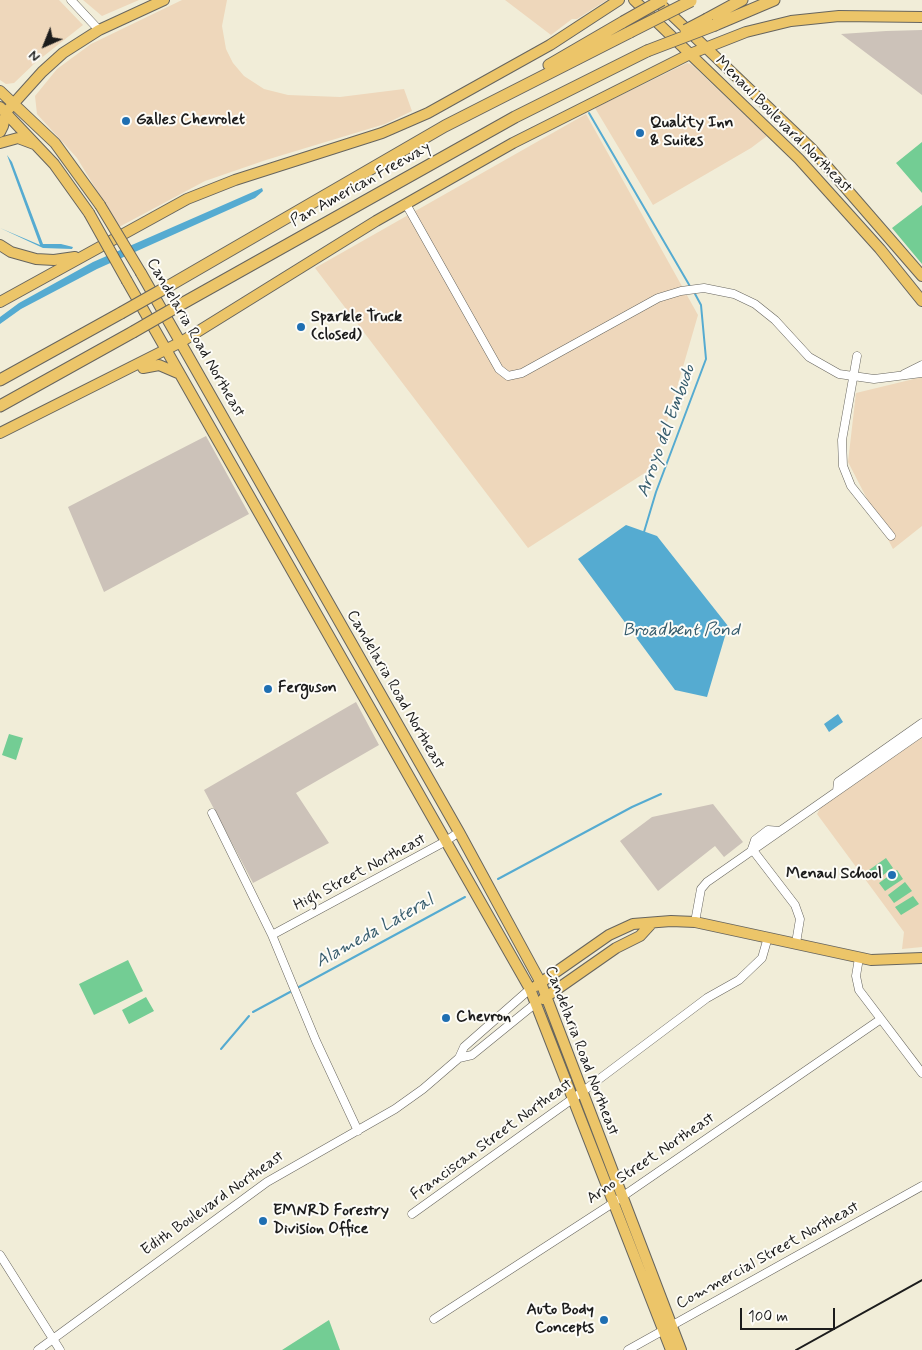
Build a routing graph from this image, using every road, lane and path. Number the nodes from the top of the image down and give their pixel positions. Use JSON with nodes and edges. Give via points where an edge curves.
{"nodes":[{"id":1,"x":71,"y":0,"type":"edge"},
{"id":2,"x":164,"y":0,"type":"edge"},
{"id":3,"x":619,"y":0,"type":"edge"},
{"id":4,"x":634,"y":0,"type":"edge"},
{"id":5,"x":656,"y":0,"type":"edge"},
{"id":6,"x":662,"y":0,"type":"edge"},
{"id":7,"x":742,"y":0,"type":"edge"},
{"id":8,"x":774,"y":0,"type":"edge"},
{"id":9,"x":692,"y":1,"type":"edge"},
{"id":10,"x":922,"y":17,"type":"edge"},
{"id":11,"x":711,"y":22,"type":"junction"},
{"id":12,"x":99,"y":30,"type":"junction"},
{"id":13,"x":706,"y":47,"type":"junction"},
{"id":14,"x":690,"y":54,"type":"junction"},
{"id":15,"x":0,"y":91,"type":"edge"},
{"id":16,"x":14,"y":102,"type":"junction"},
{"id":17,"x":2,"y":111,"type":"edge"},
{"id":18,"x":445,"y":126,"type":"junction"},
{"id":19,"x":0,"y":132,"type":"edge"},
{"id":20,"x":0,"y":143,"type":"edge"},
{"id":21,"x":41,"y":148,"type":"junction"},
{"id":22,"x":406,"y":204,"type":"junction"},
{"id":23,"x":0,"y":245,"type":"edge"},
{"id":24,"x":83,"y":254,"type":"junction"},
{"id":25,"x":922,"y":276,"type":"edge"},
{"id":26,"x":922,"y":301,"type":"edge"},
{"id":27,"x":0,"y":302,"type":"edge"},
{"id":28,"x":181,"y":342,"type":"junction"},
{"id":29,"x":167,"y":349,"type":"junction"},
{"id":30,"x":857,"y":356,"type":"dead end"},
{"id":31,"x":922,"y":365,"type":"edge"},
{"id":32,"x":922,"y":372,"type":"edge"},
{"id":33,"x":181,"y":375,"type":"junction"},
{"id":34,"x":902,"y":375,"type":"junction"},
{"id":35,"x":853,"y":378,"type":"junction"},
{"id":36,"x":0,"y":380,"type":"edge"},
{"id":37,"x":88,"y":390,"type":"junction"},
{"id":38,"x":0,"y":406,"type":"edge"},
{"id":39,"x":0,"y":433,"type":"edge"},
{"id":40,"x":891,"y":536,"type":"dead end"},
{"id":41,"x":922,"y":724,"type":"edge"},
{"id":42,"x":922,"y":732,"type":"edge"},
{"id":43,"x":837,"y":791,"type":"junction"},
{"id":44,"x":212,"y":813,"type":"dead end"},
{"id":45,"x":459,"y":832,"type":"junction"},
{"id":46,"x":446,"y":842,"type":"junction"},
{"id":47,"x":752,"y":849,"type":"junction"},
{"id":48,"x":695,"y":922,"type":"junction"},
{"id":49,"x":651,"y":924,"type":"junction"},
{"id":50,"x":272,"y":935,"type":"junction"},
{"id":51,"x":768,"y":937,"type":"junction"},
{"id":52,"x":796,"y":943,"type":"junction"},
{"id":53,"x":859,"y":958,"type":"junction"},
{"id":54,"x":922,"y":958,"type":"edge"},
{"id":55,"x":541,"y":983,"type":"junction"},
{"id":56,"x":530,"y":989,"type":"junction"},
{"id":57,"x":547,"y":996,"type":"junction"},
{"id":58,"x":536,"y":1004,"type":"junction"},
{"id":59,"x":881,"y":1018,"type":"junction"},
{"id":60,"x":459,"y":1058,"type":"junction"},
{"id":61,"x":922,"y":1073,"type":"edge"},
{"id":62,"x":578,"y":1095,"type":"junction"},
{"id":63,"x":358,"y":1131,"type":"junction"},
{"id":64,"x":922,"y":1186,"type":"edge"},
{"id":65,"x":617,"y":1200,"type":"junction"},
{"id":66,"x":412,"y":1214,"type":"dead end"},
{"id":67,"x":0,"y":1255,"type":"edge"},
{"id":68,"x":434,"y":1319,"type":"dead end"},
{"id":69,"x":667,"y":1329,"type":"junction"},
{"id":70,"x":53,"y":1339,"type":"junction"},
{"id":71,"x":38,"y":1350,"type":"edge"},
{"id":72,"x":60,"y":1350,"type":"edge"},
{"id":73,"x":628,"y":1350,"type":"edge"},
{"id":74,"x":671,"y":1350,"type":"edge"},
{"id":75,"x":681,"y":1350,"type":"edge"}],
"edges":[{"from":1,"to":12,"type":"street"},
{"from":2,"to":12,"type":"main road"},
{"from":3,"to":24,"type":"main road","via":[[550,45],[428,113],[382,133],[211,189],[162,211]]},
{"from":4,"to":14,"type":"main road","name":"Menaul Boulevard Northeast"},
{"from":5,"to":13,"type":"main road","name":"Menaul Boulevard Northeast"},
{"from":6,"to":18,"type":"highway","bridge":true},
{"from":7,"to":11,"type":"highway"},
{"from":8,"to":11,"type":"highway"},
{"from":9,"to":18,"type":"highway","name":"Pan American Freeway","bridge":true},
{"from":10,"to":13,"type":"main road","via":[[807,19],[756,30]]},
{"from":11,"to":38,"type":"highway","name":"Pan American Freeway","bridge":true,"via":[[532,107]]},
{"from":12,"to":16,"type":"main road","via":[[52,62]]},
{"from":13,"to":14,"type":"main road"},
{"from":13,"to":25,"type":"main road","name":"Menaul Boulevard Northeast","via":[[810,148]]},
{"from":14,"to":22,"type":"main road","via":[[547,124]]},
{"from":14,"to":26,"type":"main road","name":"Menaul Boulevard Northeast","via":[[799,159]]},
{"from":15,"to":16,"type":"main road","name":"Candelaria Road Northeast"},
{"from":16,"to":17,"type":"main road"},
{"from":16,"to":28,"type":"main road","name":"Candelaria Road Northeast","bridge":true,"via":[[55,143],[100,205]]},
{"from":17,"to":19,"type":"main road","via":[[4,126]]},
{"from":17,"to":21,"type":"main road","name":"Candelaria Road Northeast"},
{"from":18,"to":36,"type":"highway","name":"Pan American Freeway","bridge":true},
{"from":20,"to":21,"type":"main road","via":[[18,138],[29,140]]},
{"from":21,"to":29,"type":"main road","name":"Candelaria Road Northeast","bridge":true,"via":[[88,213]]},
{"from":22,"to":28,"type":"main road"},
{"from":22,"to":35,"type":"street","via":[[499,369],[508,376],[522,374],[658,298],[704,288],[734,294],[755,304],[775,320],[809,357],[824,368]]},
{"from":23,"to":24,"type":"main road","via":[[11,252],[36,259],[54,260]]},
{"from":24,"to":27,"type":"main road"},
{"from":28,"to":29,"type":"main road"},
{"from":28,"to":45,"type":"main road","name":"Candelaria Road Northeast"},
{"from":29,"to":33,"type":"main road","name":"Candelaria Road Northeast"},
{"from":29,"to":37,"type":"main road"},
{"from":30,"to":35,"type":"street"},
{"from":31,"to":34,"type":"street"},
{"from":32,"to":34,"type":"street"},
{"from":33,"to":37,"type":"main road","via":[[154,364],[98,392]]},
{"from":33,"to":46,"type":"main road","name":"Candelaria Road Northeast"},
{"from":34,"to":35,"type":"street"},
{"from":35,"to":40,"type":"street","via":[[843,429],[842,455],[851,486]]},
{"from":37,"to":39,"type":"main road"},
{"from":41,"to":43,"type":"street","via":[[838,782]]},
{"from":42,"to":43,"type":"street"},
{"from":43,"to":47,"type":"street","via":[[780,831],[768,830],[755,840]]},
{"from":44,"to":50,"type":"street"},
{"from":45,"to":46,"type":"street","name":"High Street Northeast"},
{"from":45,"to":55,"type":"main road","name":"Candelaria Road Northeast"},
{"from":46,"to":50,"type":"street","name":"High Street Northeast"},
{"from":46,"to":56,"type":"main road","name":"Candelaria Road Northeast"},
{"from":47,"to":48,"type":"street","via":[[707,882],[701,890]]},
{"from":47,"to":52,"type":"street","via":[[795,905],[800,919]]},
{"from":48,"to":49,"type":"main road","name":"Edith Boulevard Northeast"},
{"from":48,"to":51,"type":"main road","name":"Edith Boulevard Northeast"},
{"from":49,"to":55,"type":"main road","name":"Edith Boulevard Northeast","via":[[633,924],[609,935]]},
{"from":49,"to":57,"type":"main road","name":"Edith Boulevard Northeast","via":[[640,936],[616,948]]},
{"from":50,"to":63,"type":"street"},
{"from":51,"to":52,"type":"main road","name":"Edith Boulevard Northeast"},
{"from":51,"to":62,"type":"street","name":"Franciscan Street Northeast","via":[[762,958],[755,967],[707,998]]},
{"from":52,"to":53,"type":"main road","name":"Edith Boulevard Northeast"},
{"from":53,"to":54,"type":"main road","name":"Edith Boulevard Northeast","via":[[888,961]]},
{"from":53,"to":59,"type":"street","via":[[856,976],[859,990]]},
{"from":55,"to":56,"type":"main road","name":"Edith Boulevard Northeast"},
{"from":55,"to":57,"type":"main road","name":"Candelaria Road Northeast"},
{"from":56,"to":58,"type":"main road","name":"Candelaria Road Northeast"},
{"from":56,"to":60,"type":"street","name":"Edith Boulevard Northeast","via":[[464,1047]]},
{"from":57,"to":58,"type":"main road","name":"Edith Boulevard Northeast"},
{"from":57,"to":62,"type":"main road","name":"Candelaria Road Northeast"},
{"from":58,"to":60,"type":"street","name":"Edith Boulevard Northeast","via":[[472,1055]]},
{"from":58,"to":62,"type":"main road","name":"Candelaria Road Northeast"},
{"from":59,"to":61,"type":"street"},
{"from":59,"to":65,"type":"street","name":"Arno Street Northeast"},
{"from":60,"to":63,"type":"street","name":"Edith Boulevard Northeast","via":[[423,1089]]},
{"from":62,"to":65,"type":"main road","name":"Candelaria Road Northeast"},
{"from":62,"to":66,"type":"street","name":"Franciscan Street Northeast"},
{"from":63,"to":70,"type":"street","name":"Edith Boulevard Northeast","via":[[267,1182]]},
{"from":64,"to":69,"type":"street","name":"Commercial Street Northeast"},
{"from":65,"to":68,"type":"street","name":"Arno Street Northeast"},
{"from":65,"to":69,"type":"main road","name":"Candelaria Road Northeast"},
{"from":67,"to":70,"type":"street"},
{"from":69,"to":73,"type":"street","name":"Commercial Street Northeast"},
{"from":69,"to":74,"type":"main road","name":"Candelaria Road Northeast"},
{"from":69,"to":75,"type":"main road","name":"Candelaria Road Northeast"},
{"from":70,"to":71,"type":"street","name":"Edith Boulevard Northeast"},
{"from":70,"to":72,"type":"street"}]}
